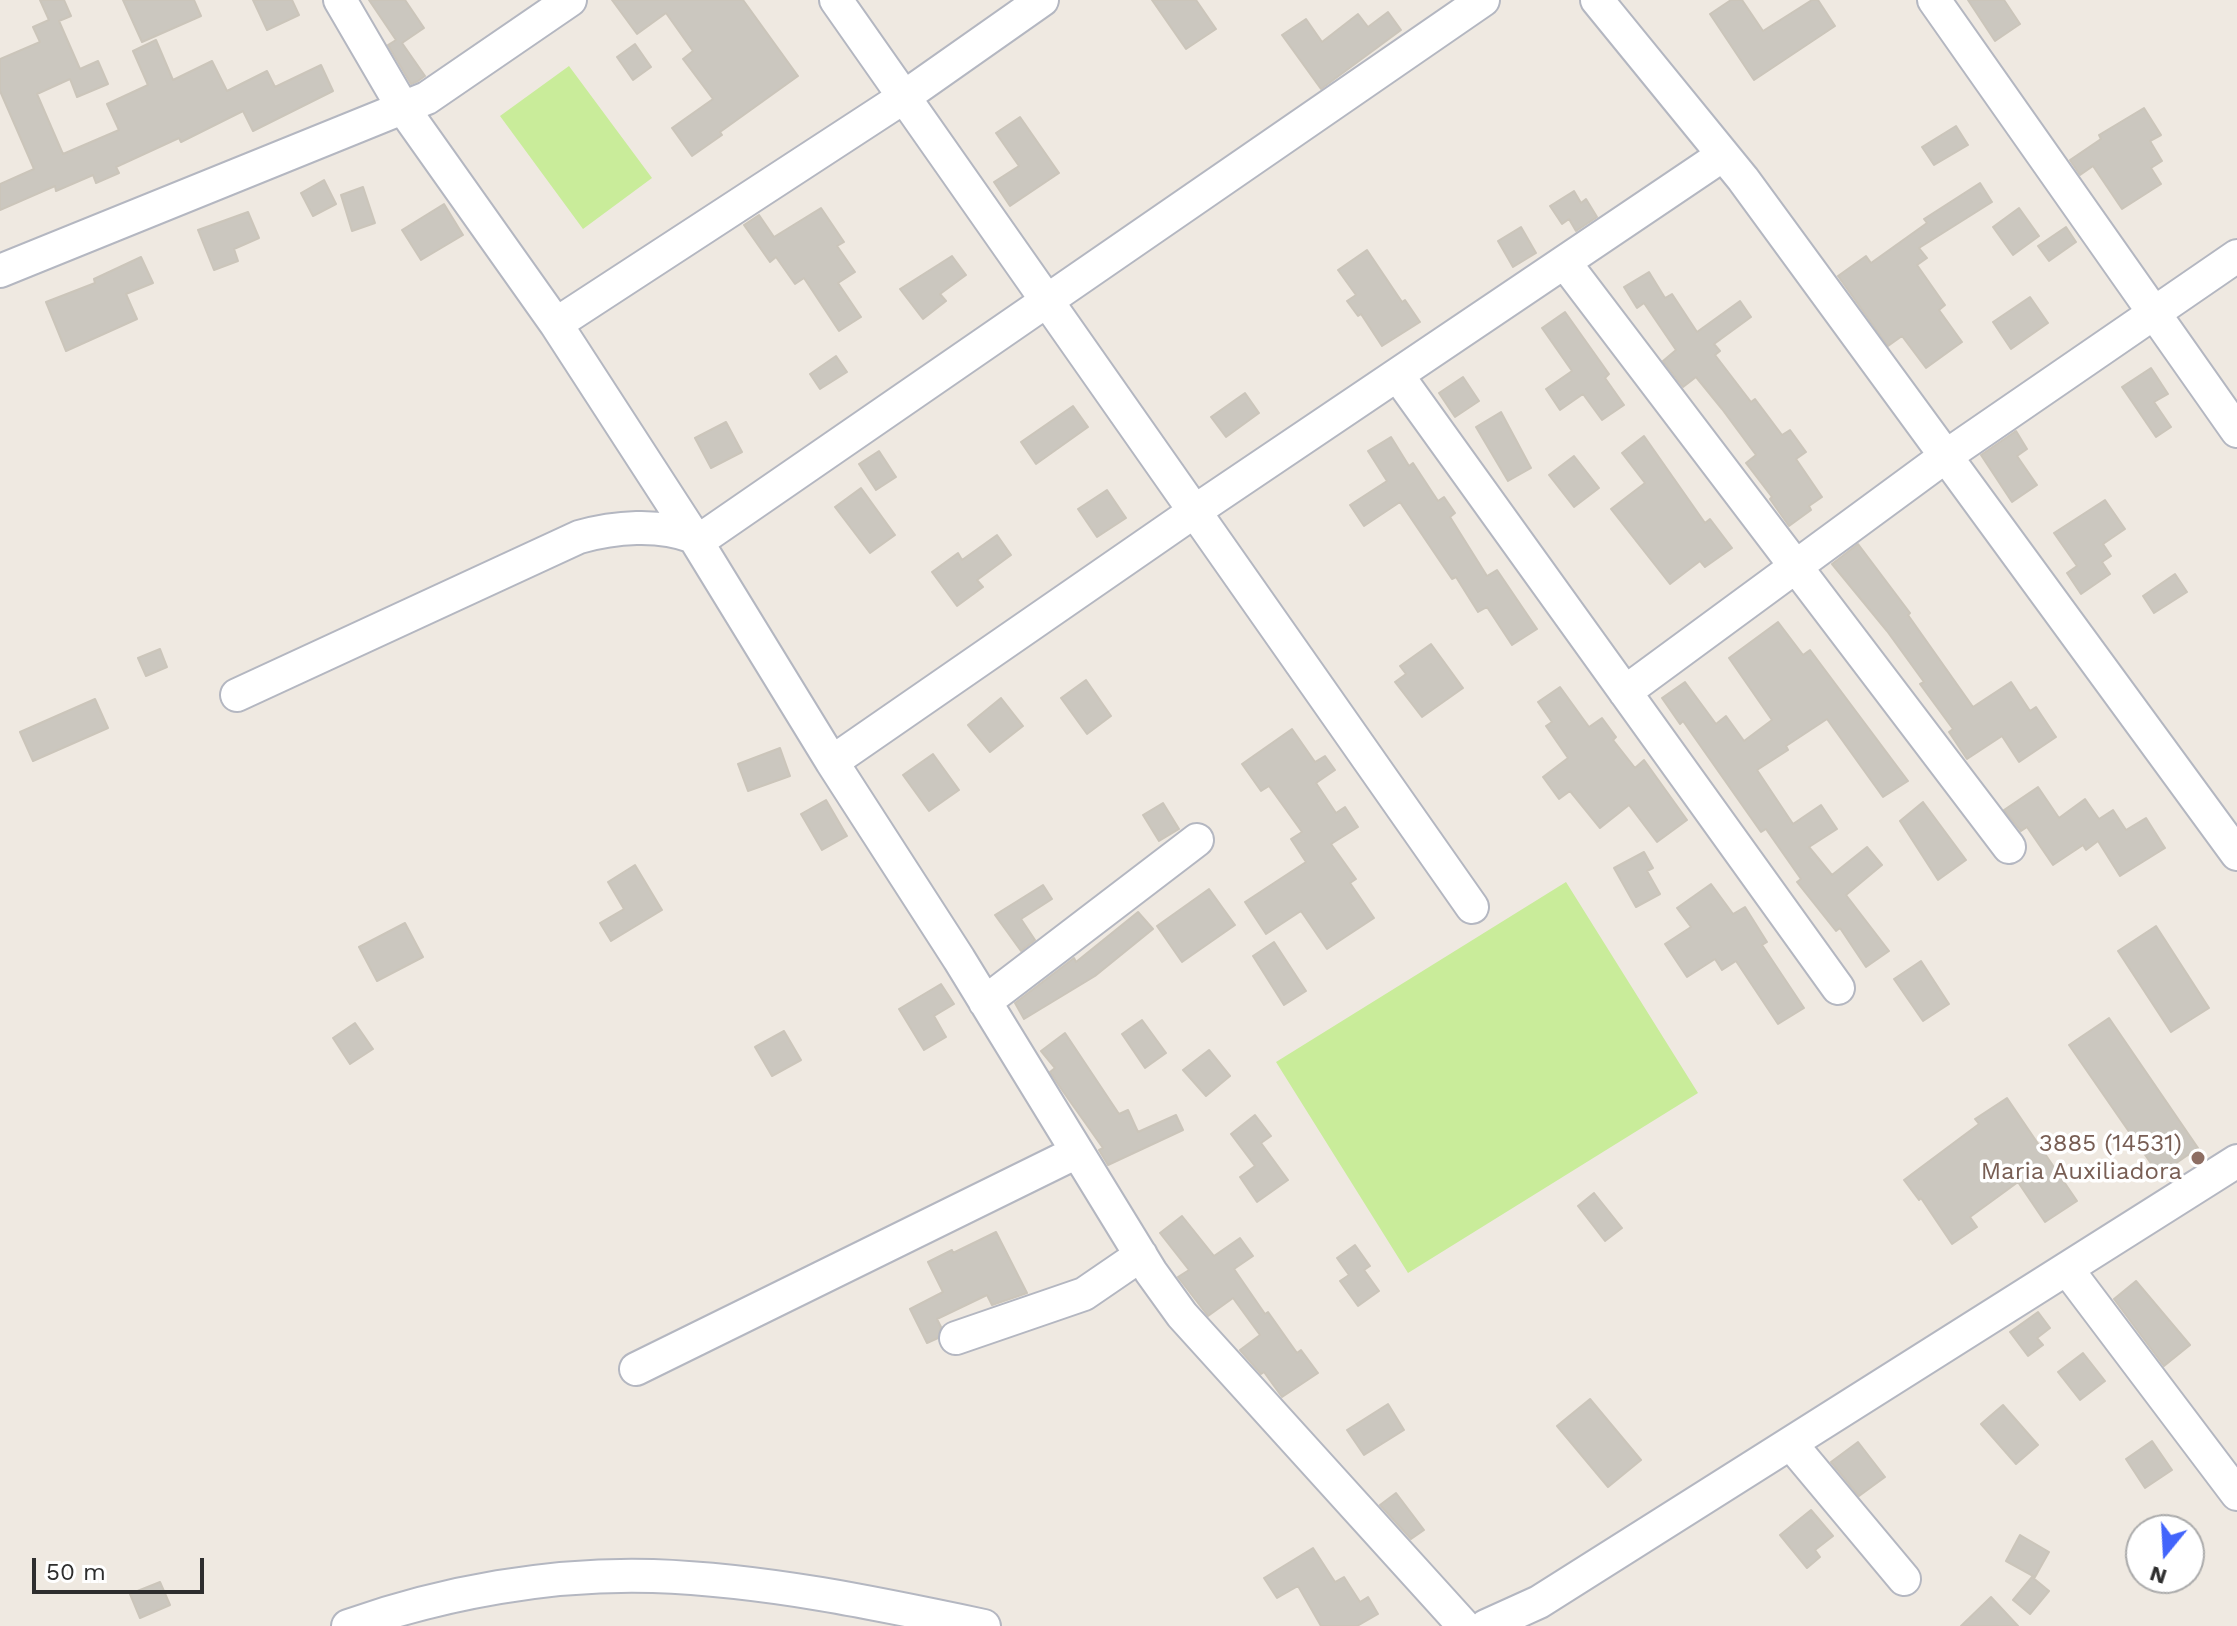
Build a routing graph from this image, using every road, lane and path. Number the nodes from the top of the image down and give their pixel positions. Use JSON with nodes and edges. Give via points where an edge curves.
{"nodes":[{"id":1,"x":340,"y":0,"type":"edge"},
{"id":2,"x":570,"y":0,"type":"edge"},
{"id":3,"x":836,"y":0,"type":"edge"},
{"id":4,"x":1042,"y":0,"type":"edge"},
{"id":5,"x":1483,"y":0,"type":"edge"},
{"id":6,"x":1597,"y":0,"type":"edge"},
{"id":7,"x":1934,"y":0,"type":"edge"},
{"id":8,"x":904,"y":97,"type":"junction"},
{"id":9,"x":403,"y":108,"type":"junction"},
{"id":10,"x":1723,"y":155,"type":"junction"},
{"id":11,"x":2237,"y":256,"type":"edge"},
{"id":12,"x":1565,"y":263,"type":"junction"},
{"id":13,"x":0,"y":271,"type":"edge"},
{"id":14,"x":1047,"y":301,"type":"junction"},
{"id":15,"x":2154,"y":313,"type":"junction"},
{"id":16,"x":556,"y":324,"type":"junction"},
{"id":17,"x":1398,"y":376,"type":"junction"},
{"id":18,"x":2237,"y":431,"type":"edge"},
{"id":19,"x":1946,"y":456,"type":"junction"},
{"id":20,"x":1195,"y":511,"type":"junction"},
{"id":21,"x":696,"y":540,"type":"junction"},
{"id":22,"x":1795,"y":566,"type":"junction"},
{"id":23,"x":1625,"y":692,"type":"junction"},
{"id":24,"x":237,"y":695,"type":"dead end"},
{"id":25,"x":832,"y":762,"type":"junction"},
{"id":26,"x":1197,"y":840,"type":"dead end"},
{"id":27,"x":2009,"y":847,"type":"dead end"},
{"id":28,"x":2237,"y":854,"type":"edge"},
{"id":29,"x":1472,"y":907,"type":"dead end"},
{"id":30,"x":1838,"y":988,"type":"dead end"},
{"id":31,"x":985,"y":1002,"type":"junction"},
{"id":32,"x":1077,"y":1152,"type":"junction"},
{"id":33,"x":2237,"y":1161,"type":"edge"},
{"id":34,"x":1141,"y":1255,"type":"junction"},
{"id":35,"x":2067,"y":1269,"type":"junction"},
{"id":36,"x":956,"y":1338,"type":"dead end"},
{"id":37,"x":636,"y":1369,"type":"dead end"},
{"id":38,"x":1791,"y":1444,"type":"junction"},
{"id":39,"x":2237,"y":1494,"type":"edge"},
{"id":40,"x":1904,"y":1579,"type":"dead end"},
{"id":41,"x":348,"y":1626,"type":"edge"},
{"id":42,"x":984,"y":1626,"type":"edge"},
{"id":43,"x":1464,"y":1626,"type":"edge"},
{"id":44,"x":1486,"y":1626,"type":"edge"}],
"edges":[{"from":1,"to":9,"type":"street"},
{"from":2,"to":9,"type":"street","via":[[427,98]]},
{"from":3,"to":8,"type":"street"},
{"from":4,"to":8,"type":"street"},
{"from":5,"to":14,"type":"street"},
{"from":6,"to":10,"type":"street"},
{"from":7,"to":15,"type":"street"},
{"from":8,"to":14,"type":"street"},
{"from":8,"to":16,"type":"street"},
{"from":9,"to":13,"type":"street"},
{"from":9,"to":16,"type":"street"},
{"from":10,"to":12,"type":"street"},
{"from":10,"to":19,"type":"street"},
{"from":11,"to":15,"type":"street"},
{"from":12,"to":17,"type":"street"},
{"from":12,"to":22,"type":"street"},
{"from":14,"to":20,"type":"street"},
{"from":14,"to":21,"type":"street"},
{"from":15,"to":18,"type":"street"},
{"from":15,"to":19,"type":"street"},
{"from":16,"to":21,"type":"street"},
{"from":17,"to":20,"type":"street"},
{"from":17,"to":23,"type":"street"},
{"from":19,"to":22,"type":"street"},
{"from":19,"to":28,"type":"street"},
{"from":20,"to":25,"type":"street"},
{"from":20,"to":29,"type":"street"},
{"from":21,"to":24,"type":"street","via":[[665,530],[628,529],[579,537]]},
{"from":21,"to":25,"type":"street"},
{"from":22,"to":23,"type":"street"},
{"from":22,"to":27,"type":"street"},
{"from":23,"to":30,"type":"street"},
{"from":25,"to":31,"type":"street"},
{"from":26,"to":31,"type":"street"},
{"from":31,"to":32,"type":"street"},
{"from":32,"to":34,"type":"street"},
{"from":32,"to":37,"type":"street"},
{"from":33,"to":35,"type":"street"},
{"from":34,"to":36,"type":"street","via":[[1084,1294]]},
{"from":34,"to":43,"type":"street","via":[[1182,1315]]},
{"from":35,"to":38,"type":"street"},
{"from":35,"to":39,"type":"street"},
{"from":38,"to":40,"type":"street"},
{"from":38,"to":44,"type":"street","via":[[1539,1602]]},
{"from":41,"to":42,"type":"street","via":[[497,1587],[650,1576],[780,1587]]}]}
